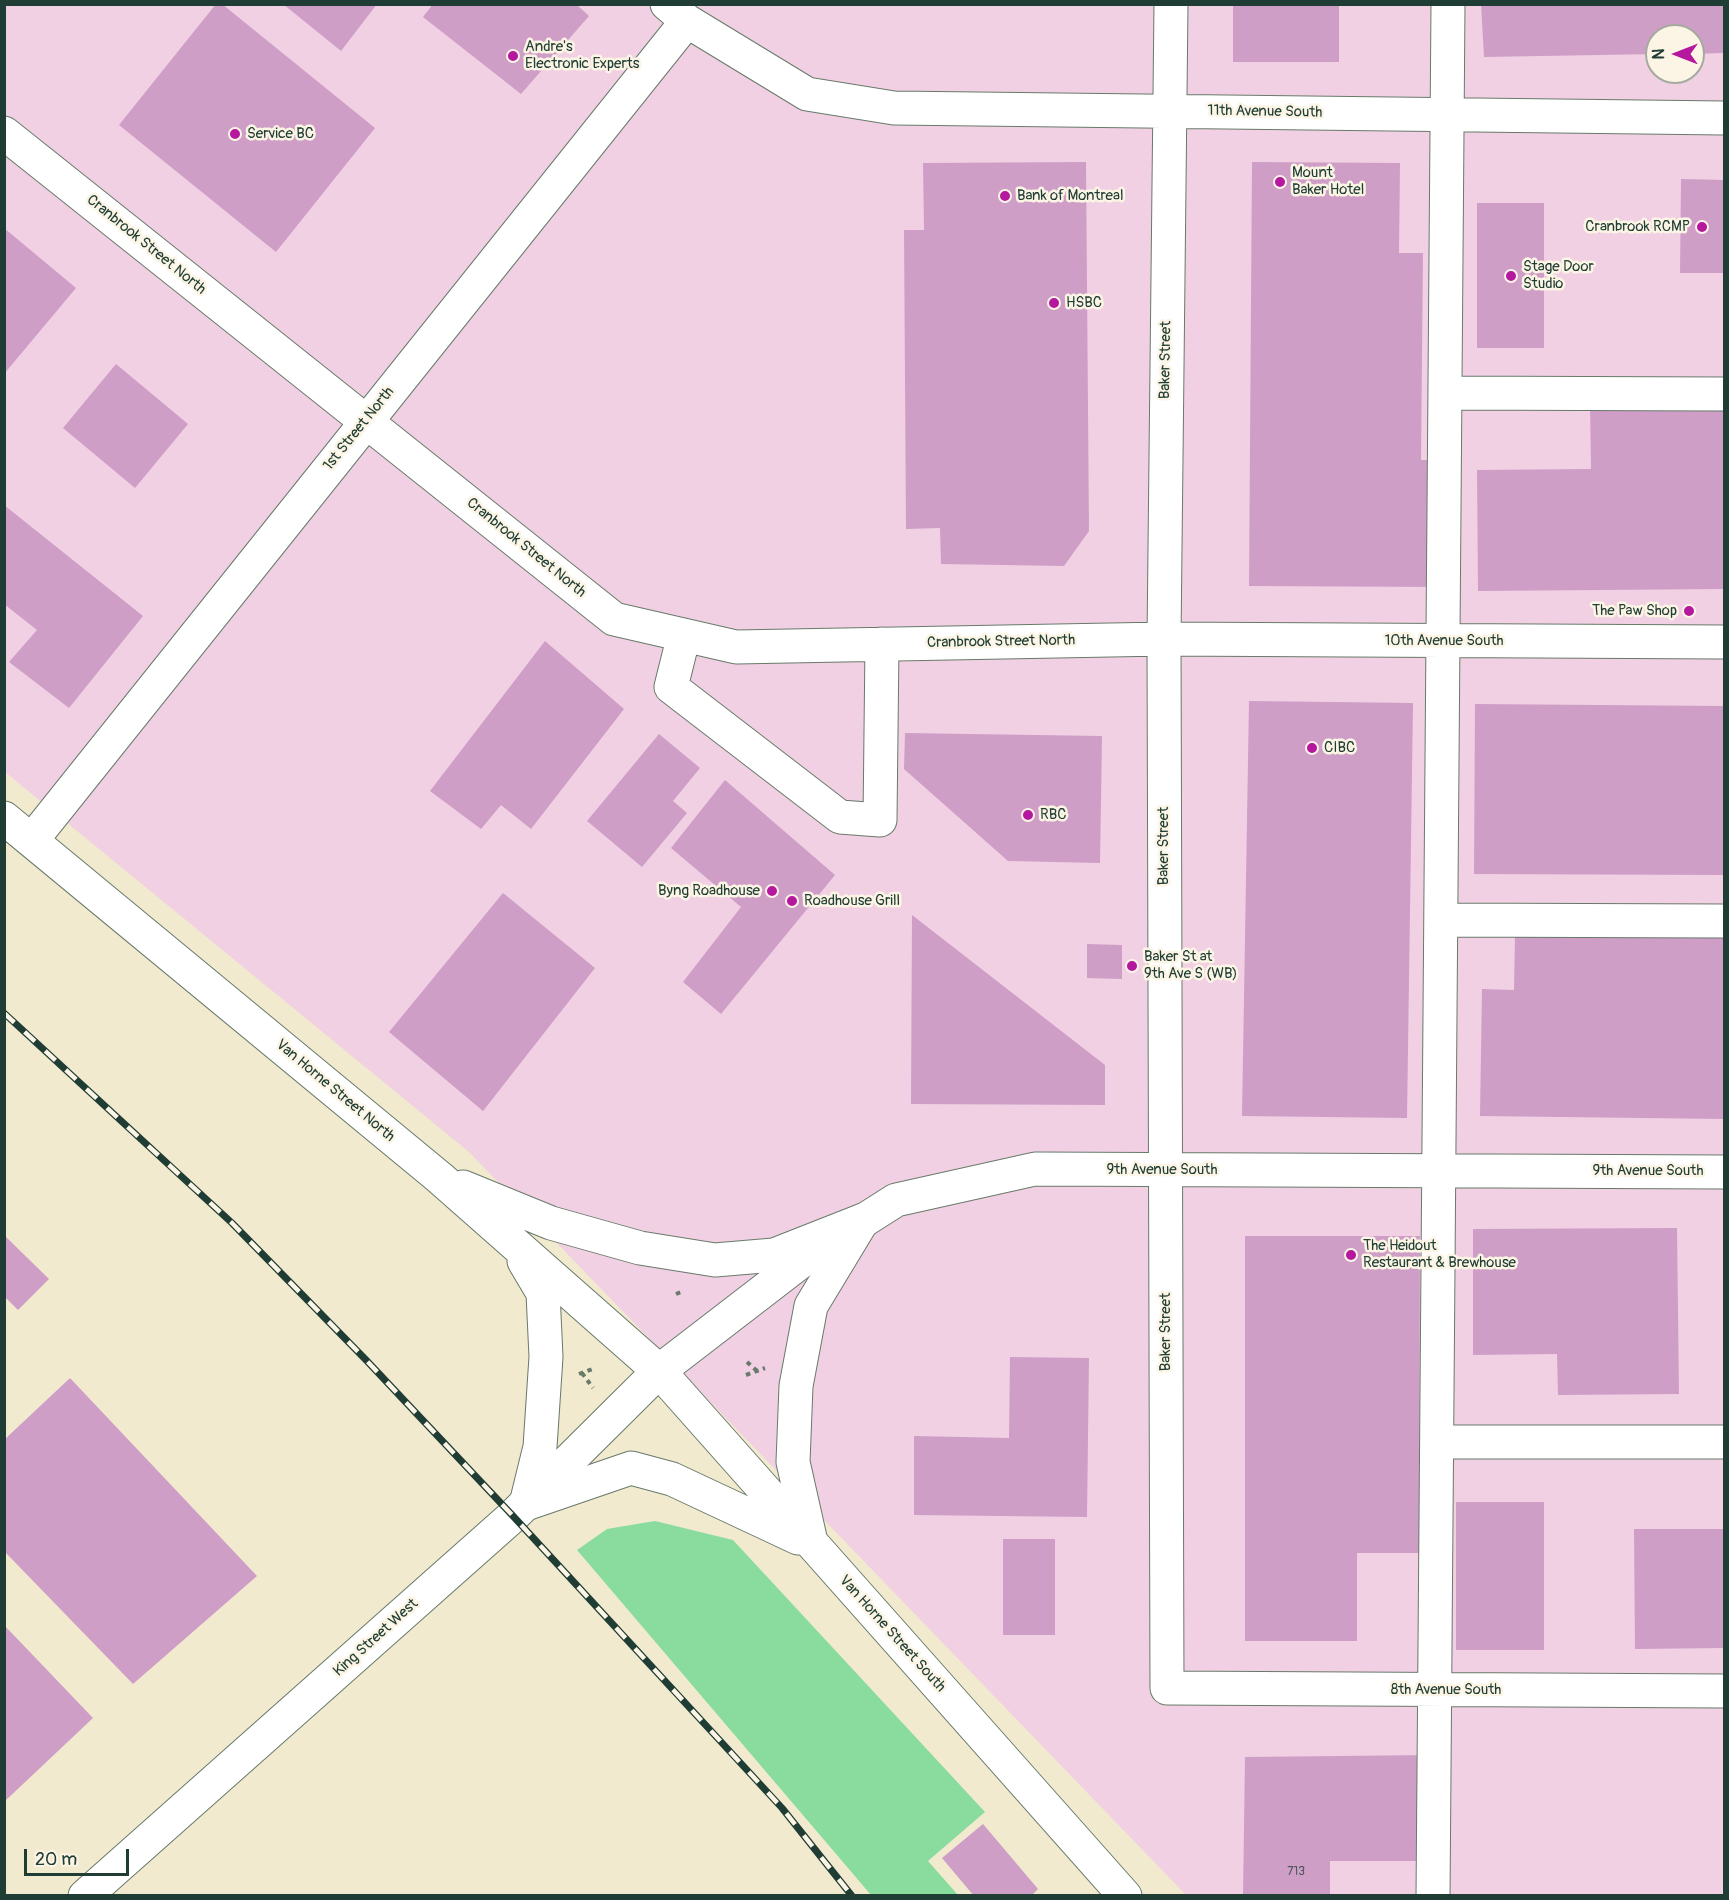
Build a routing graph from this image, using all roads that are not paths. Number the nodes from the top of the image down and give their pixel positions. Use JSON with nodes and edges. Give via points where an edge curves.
{"nodes":[{"id":1,"x":1171,"y":4,"type":"edge"},
{"id":2,"x":1448,"y":4,"type":"edge"},
{"id":3,"x":677,"y":13,"type":"edge"},
{"id":4,"x":1169,"y":111,"type":"junction"},
{"id":5,"x":1447,"y":114,"type":"junction"},
{"id":6,"x":1725,"y":118,"type":"edge"},
{"id":7,"x":4,"y":133,"type":"edge"},
{"id":8,"x":1445,"y":393,"type":"junction"},
{"id":9,"x":1725,"y":394,"type":"edge"},
{"id":10,"x":366,"y":421,"type":"junction"},
{"id":11,"x":684,"y":635,"type":"junction"},
{"id":12,"x":1164,"y":639,"type":"junction"},
{"id":13,"x":1443,"y":641,"type":"junction"},
{"id":14,"x":1725,"y":642,"type":"edge"},
{"id":15,"x":882,"y":644,"type":"junction"},
{"id":16,"x":4,"y":818,"type":"edge"},
{"id":17,"x":32,"y":840,"type":"junction"},
{"id":18,"x":1441,"y":920,"type":"junction"},
{"id":19,"x":1725,"y":921,"type":"edge"},
{"id":20,"x":1166,"y":1170,"type":"junction"},
{"id":21,"x":1438,"y":1171,"type":"junction"},
{"id":22,"x":1725,"y":1172,"type":"edge"},
{"id":23,"x":440,"y":1178,"type":"junction"},
{"id":24,"x":863,"y":1220,"type":"junction"},
{"id":25,"x":514,"y":1244,"type":"junction"},
{"id":26,"x":659,"y":1371,"type":"junction"},
{"id":27,"x":1437,"y":1442,"type":"junction"},
{"id":28,"x":1725,"y":1442,"type":"edge"},
{"id":29,"x":526,"y":1504,"type":"junction"},
{"id":30,"x":811,"y":1544,"type":"junction"},
{"id":31,"x":1167,"y":1688,"type":"joint"},
{"id":32,"x":1434,"y":1690,"type":"junction"},
{"id":33,"x":1725,"y":1691,"type":"edge"},
{"id":34,"x":85,"y":1896,"type":"edge"},
{"id":35,"x":1125,"y":1896,"type":"edge"},
{"id":36,"x":1433,"y":1896,"type":"edge"}],
"edges":[{"from":1,"to":4,"type":"main road","name":"Baker Street"},
{"from":2,"to":5,"type":"main road"},
{"from":3,"to":4,"type":"main road","name":"11th Avenue South","via":[[807,94],[894,108]]},
{"from":3,"to":10,"type":"main road","name":"1st Street North"},
{"from":4,"to":5,"type":"main road","name":"11th Avenue South"},
{"from":4,"to":12,"type":"main road","name":"Baker Street"},
{"from":5,"to":6,"type":"main road","name":"11th Avenue South"},
{"from":5,"to":8,"type":"main road"},
{"from":7,"to":10,"type":"main road","name":"Cranbrook Street North"},
{"from":8,"to":9,"type":"main road"},
{"from":8,"to":13,"type":"main road"},
{"from":10,"to":11,"type":"main road","name":"Cranbrook Street North","via":[[614,619]]},
{"from":10,"to":17,"type":"main road","name":"1st Street North"},
{"from":11,"to":15,"type":"main road","name":"Cranbrook Street North","via":[[736,647]]},
{"from":11,"to":15,"type":"main road","via":[[671,687],[840,817],[880,820]]},
{"from":12,"to":13,"type":"main road","name":"10th Avenue South"},
{"from":12,"to":15,"type":"main road","name":"Cranbrook Street North"},
{"from":12,"to":20,"type":"main road","name":"Baker Street"},
{"from":13,"to":14,"type":"main road","name":"10th Avenue South"},
{"from":13,"to":18,"type":"main road"},
{"from":16,"to":17,"type":"main road","name":"Van Horne Street North"},
{"from":17,"to":23,"type":"main road","name":"Van Horne Street North"},
{"from":18,"to":19,"type":"main road"},
{"from":18,"to":21,"type":"main road"},
{"from":20,"to":21,"type":"main road","name":"9th Avenue South"},
{"from":20,"to":24,"type":"main road","name":"9th Avenue South","via":[[1035,1169],[896,1200]]},
{"from":20,"to":31,"type":"main road","name":"Baker Street"},
{"from":21,"to":22,"type":"main road","name":"9th Avenue South"},
{"from":21,"to":27,"type":"main road"},
{"from":23,"to":24,"type":"main road","via":[[551,1223],[640,1248],[715,1260],[774,1255]]},
{"from":23,"to":25,"type":"main road","name":"Van Horne Street North"},
{"from":24,"to":26,"type":"main road","name":"9th Avenue South","via":[[811,1254]]},
{"from":24,"to":30,"type":"main road","via":[[811,1306],[796,1386],[794,1462]]},
{"from":25,"to":26,"type":"main road","name":"Van Horne Street North"},
{"from":25,"to":29,"type":"main road","via":[[543,1293],[546,1357],[540,1447]]},
{"from":26,"to":29,"type":"main road","name":"King Street West"},
{"from":26,"to":30,"type":"main road","name":"Van Horne Street South"},
{"from":27,"to":28,"type":"main road"},
{"from":27,"to":32,"type":"main road"},
{"from":29,"to":30,"type":"main road","via":[[631,1468],[672,1479]]},
{"from":29,"to":34,"type":"main road","name":"King Street West"},
{"from":30,"to":35,"type":"main road","name":"Van Horne Street South"},
{"from":31,"to":32,"type":"main road","name":"8th Avenue South"},
{"from":32,"to":33,"type":"main road","name":"8th Avenue South"},
{"from":32,"to":36,"type":"main road"}]}
